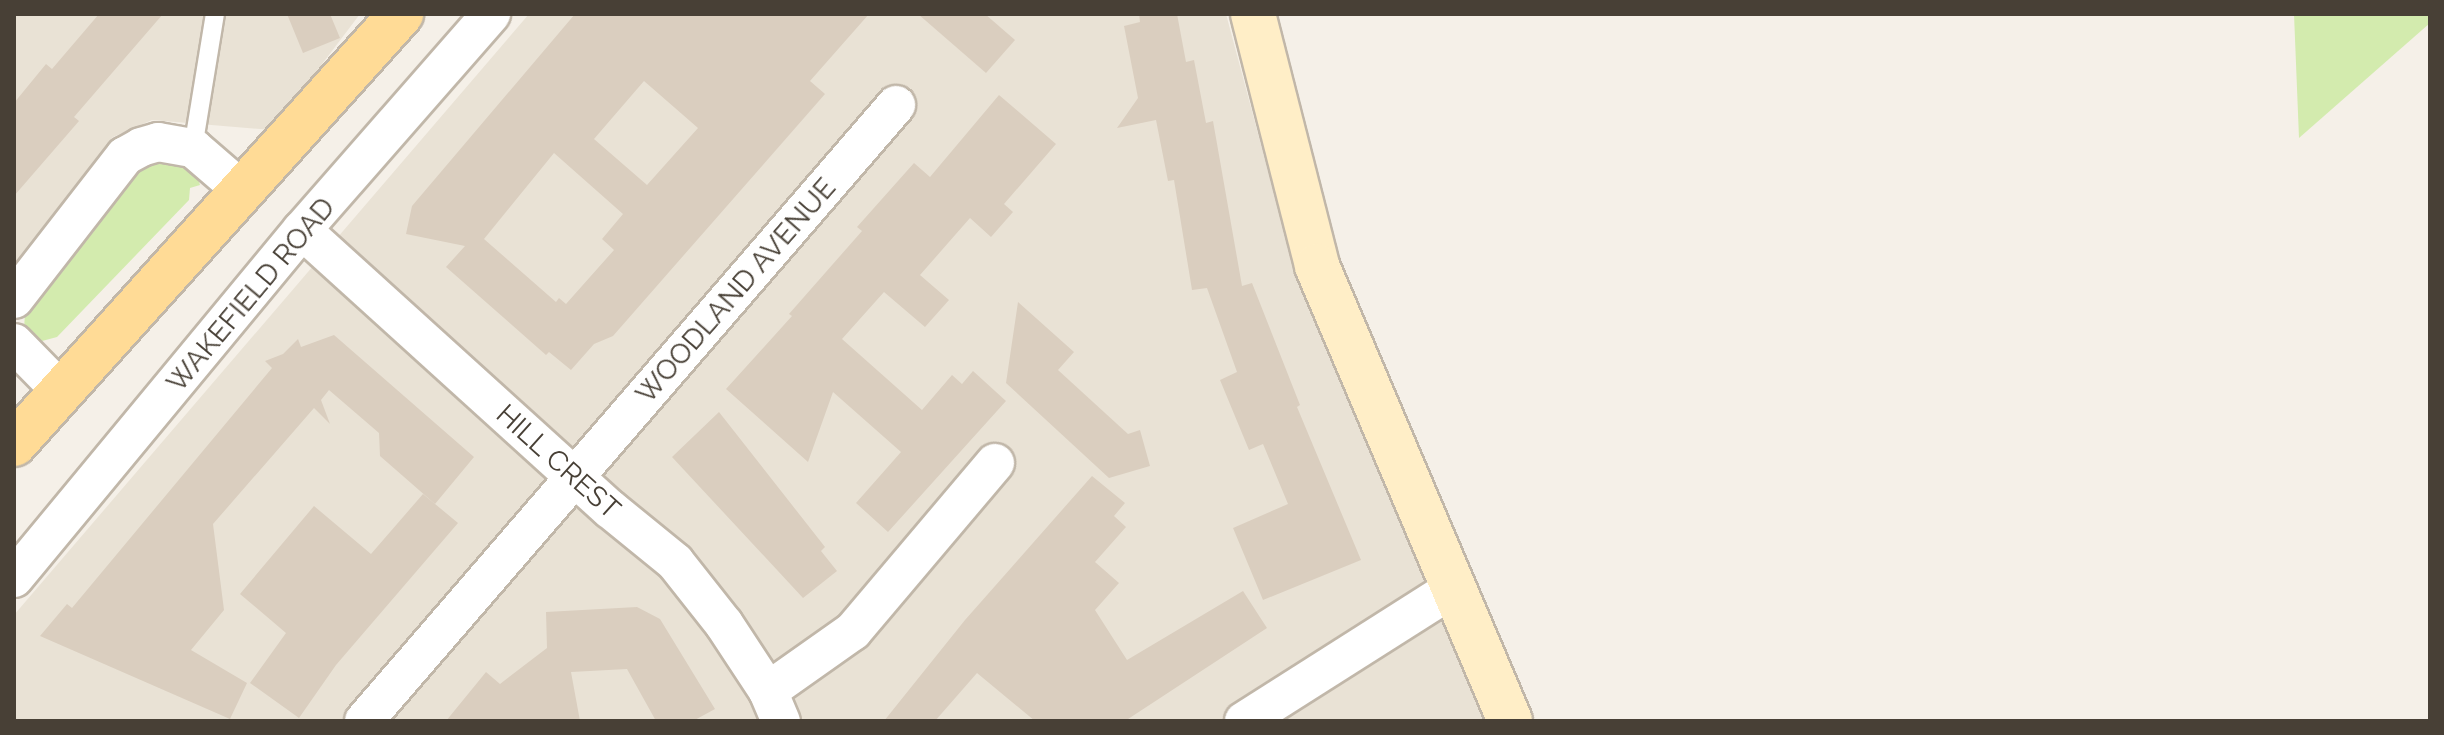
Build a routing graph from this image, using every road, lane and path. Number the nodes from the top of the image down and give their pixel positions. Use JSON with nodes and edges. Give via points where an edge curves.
{"nodes":[{"id":1,"x":215,"y":14,"type":"edge"},
{"id":2,"x":401,"y":14,"type":"edge"},
{"id":3,"x":491,"y":14,"type":"edge"},
{"id":4,"x":1253,"y":14,"type":"edge"},
{"id":5,"x":896,"y":105,"type":"dead end"},
{"id":6,"x":193,"y":148,"type":"junction"},
{"id":7,"x":243,"y":191,"type":"junction"},
{"id":8,"x":302,"y":230,"type":"junction"},
{"id":9,"x":14,"y":299,"type":"edge"},
{"id":10,"x":14,"y":343,"type":"edge"},
{"id":11,"x":62,"y":392,"type":"junction"},
{"id":12,"x":14,"y":444,"type":"edge"},
{"id":13,"x":995,"y":463,"type":"dead end"},
{"id":14,"x":575,"y":477,"type":"junction"},
{"id":15,"x":14,"y":578,"type":"edge"},
{"id":16,"x":1455,"y":587,"type":"junction"},
{"id":17,"x":775,"y":706,"type":"edge"},
{"id":18,"x":364,"y":721,"type":"edge"},
{"id":19,"x":1244,"y":721,"type":"edge"},
{"id":20,"x":1510,"y":721,"type":"edge"}],
"edges":[{"from":1,"to":6,"type":"lane"},
{"from":2,"to":7,"type":"main road"},
{"from":3,"to":8,"type":"street","name":"WAKEFIELD ROAD"},
{"from":4,"to":16,"type":"street","via":[[1317,266]]},
{"from":5,"to":14,"type":"street","name":"WOODLAND AVENUE"},
{"from":6,"to":7,"type":"street"},
{"from":6,"to":9,"type":"street","via":[[158,142],[125,156]]},
{"from":7,"to":11,"type":"main road"},
{"from":8,"to":14,"type":"street","name":"HILL CREST"},
{"from":8,"to":15,"type":"street","name":"WAKEFIELD ROAD"},
{"from":10,"to":11,"type":"street"},
{"from":11,"to":12,"type":"main road"},
{"from":13,"to":17,"type":"street","via":[[853,631]]},
{"from":14,"to":17,"type":"street","name":"HILL CREST","via":[[675,562],[724,624]]},
{"from":14,"to":18,"type":"street","name":"WOODLAND AVENUE"},
{"from":16,"to":19,"type":"street"},
{"from":16,"to":20,"type":"street"}]}
